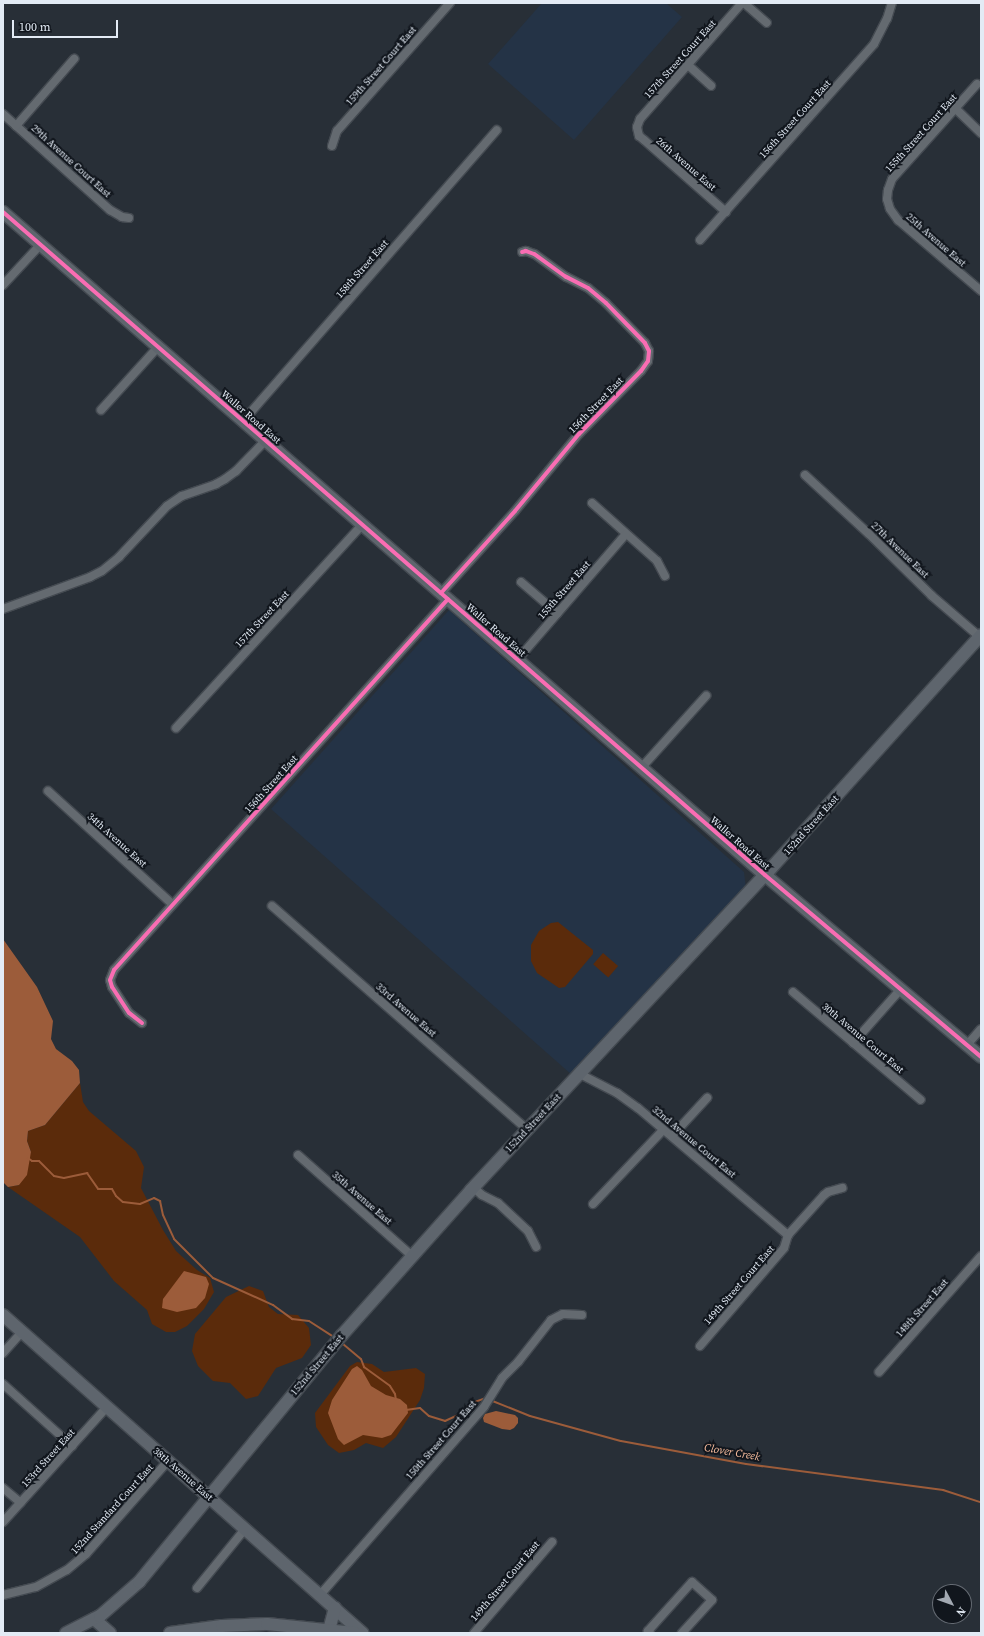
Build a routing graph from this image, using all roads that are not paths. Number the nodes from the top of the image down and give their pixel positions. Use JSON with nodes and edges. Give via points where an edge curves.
{"nodes":[{"id":1,"x":450,"y":3,"type":"edge"},
{"id":2,"x":743,"y":3,"type":"edge"},
{"id":3,"x":892,"y":3,"type":"edge"},
{"id":4,"x":767,"y":23,"type":"dead end"},
{"id":5,"x":74,"y":59,"type":"dead end"},
{"id":6,"x":688,"y":65,"type":"junction"},
{"id":7,"x":977,"y":84,"type":"dead end"},
{"id":8,"x":711,"y":86,"type":"dead end"},
{"id":9,"x":956,"y":110,"type":"junction"},
{"id":10,"x":3,"y":114,"type":"edge"},
{"id":11,"x":16,"y":126,"type":"junction"},
{"id":12,"x":497,"y":130,"type":"dead end"},
{"id":13,"x":637,"y":130,"type":"joint"},
{"id":14,"x":981,"y":133,"type":"edge"},
{"id":15,"x":332,"y":146,"type":"dead end"},
{"id":16,"x":887,"y":199,"type":"joint"},
{"id":17,"x":3,"y":212,"type":"edge"},
{"id":18,"x":726,"y":212,"type":"junction"},
{"id":19,"x":128,"y":218,"type":"dead end"},
{"id":20,"x":700,"y":240,"type":"dead end"},
{"id":21,"x":41,"y":244,"type":"junction"},
{"id":22,"x":522,"y":252,"type":"dead end"},
{"id":23,"x":3,"y":285,"type":"edge"},
{"id":24,"x":981,"y":291,"type":"edge"},
{"id":25,"x":158,"y":347,"type":"junction"},
{"id":26,"x":101,"y":410,"type":"dead end"},
{"id":27,"x":243,"y":421,"type":"junction"},
{"id":28,"x":266,"y":440,"type":"junction"},
{"id":29,"x":805,"y":475,"type":"dead end"},
{"id":30,"x":592,"y":503,"type":"dead end"},
{"id":31,"x":363,"y":524,"type":"junction"},
{"id":32,"x":626,"y":534,"type":"junction"},
{"id":33,"x":665,"y":576,"type":"dead end"},
{"id":34,"x":521,"y":582,"type":"dead end"},
{"id":35,"x":445,"y":596,"type":"junction"},
{"id":36,"x":3,"y":609,"type":"edge"},
{"id":37,"x":558,"y":613,"type":"junction"},
{"id":38,"x":980,"y":637,"type":"edge"},
{"id":39,"x":518,"y":659,"type":"junction"},
{"id":40,"x":706,"y":696,"type":"dead end"},
{"id":41,"x":176,"y":728,"type":"dead end"},
{"id":42,"x":642,"y":767,"type":"junction"},
{"id":43,"x":48,"y":791,"type":"dead end"},
{"id":44,"x":766,"y":875,"type":"junction"},
{"id":45,"x":172,"y":904,"type":"junction"},
{"id":46,"x":272,"y":906,"type":"dead end"},
{"id":47,"x":901,"y":989,"type":"junction"},
{"id":48,"x":793,"y":992,"type":"dead end"},
{"id":49,"x":142,"y":1023,"type":"dead end"},
{"id":50,"x":981,"y":1029,"type":"edge"},
{"id":51,"x":853,"y":1043,"type":"junction"},
{"id":52,"x":967,"y":1045,"type":"junction"},
{"id":53,"x":981,"y":1057,"type":"edge"},
{"id":54,"x":580,"y":1074,"type":"junction"},
{"id":55,"x":707,"y":1098,"type":"dead end"},
{"id":56,"x":920,"y":1100,"type":"dead end"},
{"id":57,"x":527,"y":1129,"type":"junction"},
{"id":58,"x":663,"y":1130,"type":"junction"},
{"id":59,"x":672,"y":1136,"type":"junction"},
{"id":60,"x":298,"y":1156,"type":"dead end"},
{"id":61,"x":473,"y":1187,"type":"junction"},
{"id":62,"x":842,"y":1188,"type":"dead end"},
{"id":63,"x":593,"y":1204,"type":"dead end"},
{"id":64,"x":788,"y":1235,"type":"junction"},
{"id":65,"x":536,"y":1248,"type":"dead end"},
{"id":66,"x":412,"y":1256,"type":"junction"},
{"id":67,"x":981,"y":1256,"type":"edge"},
{"id":68,"x":3,"y":1315,"type":"edge"},
{"id":69,"x":582,"y":1315,"type":"dead end"},
{"id":70,"x":22,"y":1332,"type":"junction"},
{"id":71,"x":700,"y":1346,"type":"dead end"},
{"id":72,"x":3,"y":1353,"type":"edge"},
{"id":73,"x":879,"y":1372,"type":"dead end"},
{"id":74,"x":3,"y":1384,"type":"edge"},
{"id":75,"x":107,"y":1407,"type":"junction"},
{"id":76,"x":72,"y":1446,"type":"junction"},
{"id":77,"x":168,"y":1461,"type":"junction"},
{"id":78,"x":3,"y":1488,"type":"edge"},
{"id":79,"x":209,"y":1497,"type":"junction"},
{"id":80,"x":20,"y":1504,"type":"junction"},
{"id":81,"x":3,"y":1522,"type":"edge"},
{"id":82,"x":246,"y":1529,"type":"junction"},
{"id":83,"x":552,"y":1542,"type":"dead end"},
{"id":84,"x":198,"y":1588,"type":"dead end"},
{"id":85,"x":3,"y":1595,"type":"edge"},
{"id":86,"x":320,"y":1595,"type":"junction"},
{"id":87,"x":335,"y":1608,"type":"junction"},
{"id":88,"x":94,"y":1619,"type":"junction"},
{"id":89,"x":329,"y":1630,"type":"junction"},
{"id":90,"x":66,"y":1633,"type":"edge"},
{"id":91,"x":110,"y":1633,"type":"edge"},
{"id":92,"x":170,"y":1633,"type":"edge"},
{"id":93,"x":355,"y":1633,"type":"edge"},
{"id":94,"x":363,"y":1633,"type":"edge"},
{"id":95,"x":474,"y":1633,"type":"edge"},
{"id":96,"x":650,"y":1633,"type":"edge"},
{"id":97,"x":682,"y":1633,"type":"edge"}],
"edges":[{"from":1,"to":15,"type":"street","name":"159th Street Court East","via":[[337,131]]},
{"from":2,"to":4,"type":"street"},
{"from":2,"to":6,"type":"street","name":"157th Street Court East"},
{"from":3,"to":18,"type":"street","name":"156th Street Court East","via":[[874,44]]},
{"from":5,"to":11,"type":"street"},
{"from":6,"to":8,"type":"street"},
{"from":6,"to":13,"type":"street","name":"157th Street Court East","via":[[640,119]]},
{"from":7,"to":9,"type":"street","name":"155th Street Court East"},
{"from":9,"to":14,"type":"street"},
{"from":9,"to":16,"type":"street","name":"155th Street Court East","via":[[892,179]]},
{"from":10,"to":11,"type":"street","name":"29th Avenue Court East"},
{"from":11,"to":19,"type":"street","name":"29th Avenue Court East","via":[[110,210]]},
{"from":12,"to":27,"type":"street","name":"158th Street East"},
{"from":13,"to":18,"type":"street","name":"26th Avenue East","via":[[644,140]]},
{"from":16,"to":24,"type":"street","name":"25th Avenue East","via":[[898,220]]},
{"from":17,"to":21,"type":"street","name":"Waller Road East"},
{"from":18,"to":20,"type":"street","name":"156th Street Court East"},
{"from":21,"to":23,"type":"street"},
{"from":21,"to":25,"type":"street","name":"Waller Road East"},
{"from":22,"to":35,"type":"street","name":"156th Street East","via":[[526,250],[534,254],[566,277],[588,288],[606,303],[645,343],[649,352],[648,361],[579,434]]},
{"from":25,"to":26,"type":"street"},
{"from":25,"to":27,"type":"street","name":"Waller Road East"},
{"from":27,"to":28,"type":"street","name":"Waller Road East"},
{"from":28,"to":31,"type":"street","name":"Waller Road East"},
{"from":28,"to":36,"type":"street","via":[[225,479],[182,496],[167,506],[119,557],[102,571]]},
{"from":29,"to":38,"type":"street","name":"27th Avenue East","via":[[932,596]]},
{"from":30,"to":32,"type":"street"},
{"from":31,"to":35,"type":"street","name":"Waller Road East"},
{"from":31,"to":41,"type":"street","name":"157th Street East"},
{"from":32,"to":33,"type":"street","via":[[657,561]]},
{"from":32,"to":37,"type":"street","name":"155th Street East"},
{"from":34,"to":37,"type":"street"},
{"from":35,"to":39,"type":"street","name":"Waller Road East"},
{"from":35,"to":45,"type":"street","name":"156th Street East"},
{"from":37,"to":39,"type":"street","name":"155th Street East"},
{"from":38,"to":44,"type":"street","name":"152nd Street East"},
{"from":39,"to":42,"type":"street","name":"Waller Road East"},
{"from":40,"to":42,"type":"street"},
{"from":42,"to":44,"type":"street","name":"Waller Road East"},
{"from":43,"to":45,"type":"street","name":"34th Avenue East"},
{"from":44,"to":47,"type":"street","name":"Waller Road East"},
{"from":44,"to":54,"type":"street","name":"152nd Street East"},
{"from":45,"to":49,"type":"street","name":"156th Street East","via":[[114,970],[110,982],[120,1001]]},
{"from":46,"to":57,"type":"street","name":"33rd Avenue East"},
{"from":47,"to":51,"type":"street"},
{"from":47,"to":52,"type":"street","name":"Waller Road East"},
{"from":48,"to":51,"type":"street","name":"30th Avenue Court East"},
{"from":50,"to":52,"type":"street"},
{"from":51,"to":56,"type":"street","name":"30th Avenue Court East"},
{"from":52,"to":53,"type":"street","name":"Waller Road East"},
{"from":54,"to":57,"type":"street","name":"152nd Street East"},
{"from":54,"to":58,"type":"street","name":"32nd Avenue Court East","via":[[617,1093]]},
{"from":55,"to":59,"type":"street"},
{"from":57,"to":61,"type":"street","name":"152nd Street East"},
{"from":58,"to":59,"type":"street","name":"32nd Avenue Court East"},
{"from":58,"to":63,"type":"street"},
{"from":59,"to":64,"type":"street","name":"32nd Avenue Court East"},
{"from":60,"to":66,"type":"street","name":"35th Avenue East"},
{"from":61,"to":65,"type":"street","via":[[482,1195],[498,1202],[528,1231]]},
{"from":61,"to":66,"type":"street","name":"152nd Street East"},
{"from":62,"to":64,"type":"street","name":"149th Street Court East","via":[[824,1195]]},
{"from":64,"to":71,"type":"street","name":"149th Street Court East","via":[[784,1248]]},
{"from":66,"to":79,"type":"street","name":"152nd Street East","via":[[322,1359]]},
{"from":67,"to":73,"type":"street","name":"148th Street East"},
{"from":68,"to":70,"type":"street","name":"38th Avenue East"},
{"from":69,"to":86,"type":"street","name":"150th Street Court East","via":[[563,1314],[551,1320],[502,1378],[484,1407]]},
{"from":70,"to":72,"type":"street"},
{"from":70,"to":75,"type":"street","name":"38th Avenue East"},
{"from":74,"to":76,"type":"street"},
{"from":75,"to":76,"type":"street","name":"153rd Street East"},
{"from":75,"to":77,"type":"street","name":"38th Avenue East"},
{"from":76,"to":80,"type":"street","name":"153rd Street East"},
{"from":77,"to":79,"type":"street","name":"38th Avenue East"},
{"from":77,"to":85,"type":"street","name":"152nd Standard Court East","via":[[86,1554],[67,1570],[36,1587]]},
{"from":78,"to":80,"type":"street"},
{"from":79,"to":82,"type":"street","name":"38th Avenue East"},
{"from":79,"to":88,"type":"street","name":"152nd Street East","via":[[139,1582],[123,1598]]},
{"from":80,"to":81,"type":"street","name":"153rd Street East"},
{"from":82,"to":84,"type":"street"},
{"from":82,"to":86,"type":"street","name":"38th Avenue East"},
{"from":83,"to":95,"type":"street","name":"149th Street Court East"},
{"from":86,"to":87,"type":"street","name":"38th Avenue East"},
{"from":87,"to":89,"type":"street"},
{"from":87,"to":94,"type":"street","name":"38th Avenue East"},
{"from":88,"to":90,"type":"street","name":"152nd Street East"},
{"from":88,"to":91,"type":"street"},
{"from":89,"to":92,"type":"street","via":[[267,1624]]},
{"from":89,"to":93,"type":"street"},
{"from":96,"to":97,"type":"street","via":[[648,1631],[692,1582],[712,1600]]}]}
